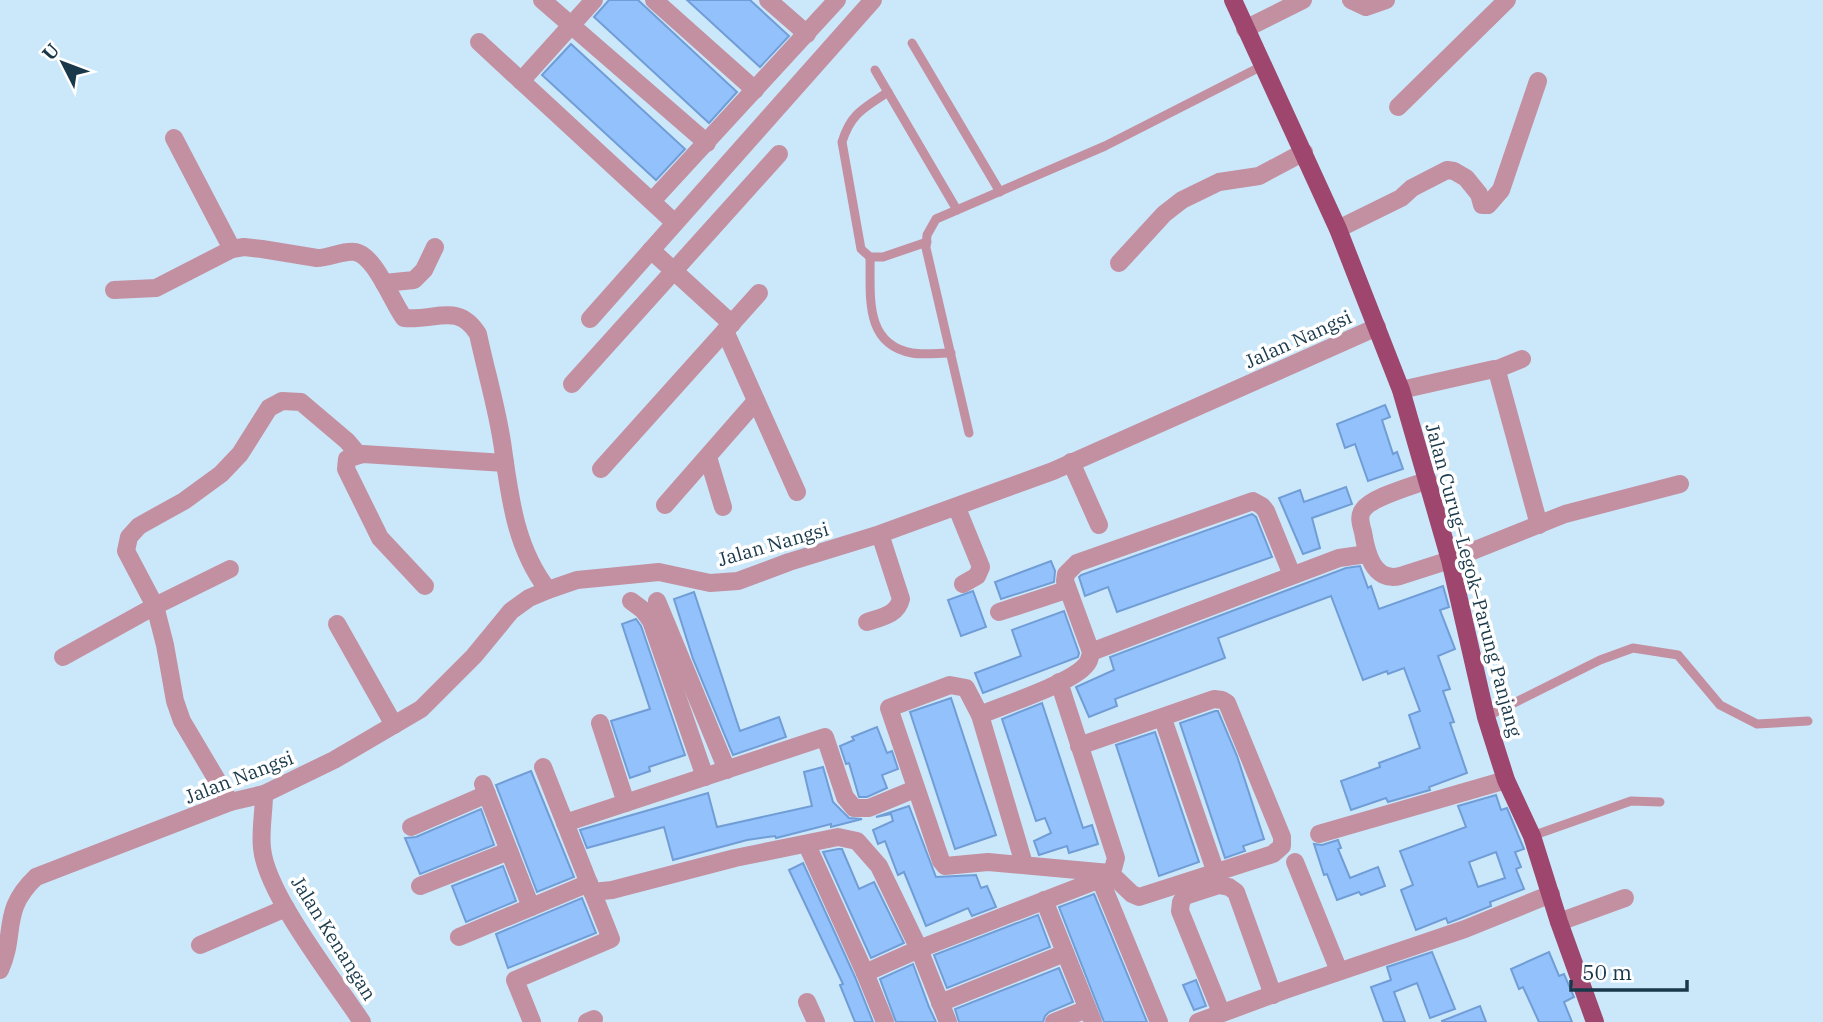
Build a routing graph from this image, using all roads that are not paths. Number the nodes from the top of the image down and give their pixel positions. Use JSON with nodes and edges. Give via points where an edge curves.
{"nodes":[{"id":1,"x":542,"y":0,"type":"edge"},
{"id":2,"x":594,"y":0,"type":"edge"},
{"id":3,"x":654,"y":0,"type":"edge"},
{"id":4,"x":768,"y":0,"type":"edge"},
{"id":5,"x":837,"y":0,"type":"edge"},
{"id":6,"x":873,"y":0,"type":"edge"},
{"id":7,"x":1233,"y":0,"type":"edge"},
{"id":8,"x":1303,"y":0,"type":"edge"},
{"id":9,"x":1351,"y":0,"type":"edge"},
{"id":10,"x":1387,"y":0,"type":"edge"},
{"id":11,"x":1507,"y":0,"type":"edge"},
{"id":12,"x":571,"y":25,"type":"junction"},
{"id":13,"x":1245,"y":29,"type":"junction"},
{"id":14,"x":807,"y":34,"type":"junction"},
{"id":15,"x":479,"y":42,"type":"dead end"},
{"id":16,"x":912,"y":43,"type":"dead end"},
{"id":17,"x":1262,"y":66,"type":"junction"},
{"id":18,"x":875,"y":70,"type":"dead end"},
{"id":19,"x":521,"y":81,"type":"junction"},
{"id":20,"x":1538,"y":81,"type":"dead end"},
{"id":21,"x":755,"y":90,"type":"junction"},
{"id":22,"x":888,"y":92,"type":"junction"},
{"id":23,"x":1398,"y":107,"type":"dead end"},
{"id":24,"x":174,"y":138,"type":"dead end"},
{"id":25,"x":707,"y":143,"type":"junction"},
{"id":26,"x":1304,"y":152,"type":"junction"},
{"id":27,"x":779,"y":154,"type":"dead end"},
{"id":28,"x":1000,"y":192,"type":"junction"},
{"id":29,"x":652,"y":201,"type":"junction"},
{"id":30,"x":957,"y":210,"type":"junction"},
{"id":31,"x":675,"y":223,"type":"junction"},
{"id":32,"x":1338,"y":229,"type":"junction"},
{"id":33,"x":927,"y":242,"type":"junction"},
{"id":34,"x":435,"y":247,"type":"dead end"},
{"id":35,"x":232,"y":249,"type":"junction"},
{"id":36,"x":651,"y":250,"type":"junction"},
{"id":37,"x":870,"y":257,"type":"junction"},
{"id":38,"x":1119,"y":263,"type":"dead end"},
{"id":39,"x":673,"y":271,"type":"junction"},
{"id":40,"x":384,"y":283,"type":"junction"},
{"id":41,"x":114,"y":290,"type":"dead end"},
{"id":42,"x":759,"y":293,"type":"dead end"},
{"id":43,"x":590,"y":320,"type":"dead end"},
{"id":44,"x":728,"y":327,"type":"junction"},
{"id":45,"x":1377,"y":327,"type":"junction"},
{"id":46,"x":951,"y":353,"type":"junction"},
{"id":47,"x":1522,"y":359,"type":"dead end"},
{"id":48,"x":1495,"y":370,"type":"junction"},
{"id":49,"x":572,"y":384,"type":"dead end"},
{"id":50,"x":1401,"y":390,"type":"junction"},
{"id":51,"x":756,"y":401,"type":"junction"},
{"id":52,"x":969,"y":433,"type":"dead end"},
{"id":53,"x":358,"y":454,"type":"junction"},
{"id":54,"x":708,"y":457,"type":"junction"},
{"id":55,"x":1071,"y":462,"type":"junction"},
{"id":56,"x":505,"y":463,"type":"junction"},
{"id":57,"x":601,"y":468,"type":"dead end"},
{"id":58,"x":1428,"y":480,"type":"junction"},
{"id":59,"x":1680,"y":484,"type":"dead end"},
{"id":60,"x":797,"y":492,"type":"dead end"},
{"id":61,"x":665,"y":505,"type":"dead end"},
{"id":62,"x":723,"y":507,"type":"dead end"},
{"id":63,"x":957,"y":508,"type":"junction"},
{"id":64,"x":1099,"y":524,"type":"dead end"},
{"id":65,"x":1539,"y":525,"type":"junction"},
{"id":66,"x":880,"y":534,"type":"junction"},
{"id":67,"x":1367,"y":554,"type":"junction"},
{"id":68,"x":1450,"y":560,"type":"junction"},
{"id":69,"x":230,"y":569,"type":"dead end"},
{"id":70,"x":1292,"y":575,"type":"junction"},
{"id":71,"x":963,"y":584,"type":"dead end"},
{"id":72,"x":425,"y":586,"type":"dead end"},
{"id":73,"x":548,"y":590,"type":"junction"},
{"id":74,"x":1066,"y":590,"type":"junction"},
{"id":75,"x":631,"y":601,"type":"dead end"},
{"id":76,"x":657,"y":601,"type":"dead end"},
{"id":77,"x":155,"y":606,"type":"junction"},
{"id":78,"x":999,"y":612,"type":"dead end"},
{"id":79,"x":867,"y":622,"type":"dead end"},
{"id":80,"x":337,"y":624,"type":"dead end"},
{"id":81,"x":1091,"y":652,"type":"junction"},
{"id":82,"x":63,"y":657,"type":"dead end"},
{"id":83,"x":1059,"y":682,"type":"junction"},
{"id":84,"x":979,"y":715,"type":"junction"},
{"id":85,"x":1486,"y":717,"type":"junction"},
{"id":86,"x":1163,"y":719,"type":"junction"},
{"id":87,"x":1808,"y":721,"type":"dead end"},
{"id":88,"x":600,"y":723,"type":"dead end"},
{"id":89,"x":394,"y":725,"type":"junction"},
{"id":90,"x":1079,"y":746,"type":"junction"},
{"id":91,"x":542,"y":767,"type":"dead end"},
{"id":92,"x":716,"y":773,"type":"junction"},
{"id":93,"x":1506,"y":780,"type":"junction"},
{"id":94,"x":915,"y":789,"type":"junction"},
{"id":95,"x":264,"y":794,"type":"junction"},
{"id":96,"x":230,"y":802,"type":"junction"},
{"id":97,"x":1660,"y":802,"type":"dead end"},
{"id":98,"x":626,"y":803,"type":"junction"},
{"id":99,"x":565,"y":823,"type":"junction"},
{"id":100,"x":411,"y":827,"type":"dead end"},
{"id":101,"x":1319,"y":834,"type":"dead end"},
{"id":102,"x":1532,"y":836,"type":"junction"},
{"id":103,"x":807,"y":845,"type":"junction"},
{"id":104,"x":509,"y":851,"type":"junction"},
{"id":105,"x":1295,"y":862,"type":"dead end"},
{"id":106,"x":1024,"y":864,"type":"junction"},
{"id":107,"x":1216,"y":873,"type":"junction"},
{"id":108,"x":1105,"y":876,"type":"junction"},
{"id":109,"x":420,"y":886,"type":"dead end"},
{"id":110,"x":591,"y":888,"type":"junction"},
{"id":111,"x":1551,"y":894,"type":"junction"},
{"id":112,"x":1625,"y":898,"type":"dead end"},
{"id":113,"x":1044,"y":900,"type":"junction"},
{"id":114,"x":531,"y":907,"type":"junction"},
{"id":115,"x":286,"y":908,"type":"junction"},
{"id":116,"x":1559,"y":922,"type":"junction"},
{"id":117,"x":459,"y":937,"type":"dead end"},
{"id":118,"x":200,"y":945,"type":"dead end"},
{"id":119,"x":919,"y":949,"type":"junction"},
{"id":120,"x":1065,"y":953,"type":"junction"},
{"id":121,"x":0,"y":970,"type":"edge"},
{"id":122,"x":1339,"y":971,"type":"junction"},
{"id":123,"x":865,"y":973,"type":"junction"},
{"id":124,"x":1273,"y":995,"type":"junction"},
{"id":125,"x":807,"y":1002,"type":"dead end"},
{"id":126,"x":940,"y":1003,"type":"junction"},
{"id":127,"x":1221,"y":1012,"type":"junction"},
{"id":128,"x":1090,"y":1016,"type":"edge"},
{"id":129,"x":362,"y":1022,"type":"edge"},
{"id":130,"x":532,"y":1022,"type":"edge"},
{"id":131,"x":816,"y":1022,"type":"edge"},
{"id":132,"x":885,"y":1022,"type":"edge"},
{"id":133,"x":948,"y":1022,"type":"edge"},
{"id":134,"x":1054,"y":1022,"type":"edge"},
{"id":135,"x":1158,"y":1022,"type":"edge"},
{"id":136,"x":1198,"y":1022,"type":"edge"},
{"id":137,"x":1595,"y":1022,"type":"edge"}],
"edges":[{"from":1,"to":12,"type":"street"},
{"from":2,"to":12,"type":"street"},
{"from":3,"to":21,"type":"street"},
{"from":4,"to":14,"type":"street"},
{"from":5,"to":14,"type":"street"},
{"from":6,"to":31,"type":"street"},
{"from":7,"to":13,"type":"main road","name":"Jalan Curug–Legok–Parung Panjang"},
{"from":8,"to":13,"type":"street"},
{"from":9,"to":10,"type":"street","via":[[1366,7]]},
{"from":11,"to":23,"type":"street"},
{"from":12,"to":19,"type":"street"},
{"from":12,"to":25,"type":"street"},
{"from":13,"to":17,"type":"main road","name":"Jalan Curug–Legok–Parung Panjang"},
{"from":14,"to":21,"type":"street"},
{"from":15,"to":19,"type":"street"},
{"from":16,"to":28,"type":"lane"},
{"from":17,"to":26,"type":"main road","name":"Jalan Curug–Legok–Parung Panjang"},
{"from":17,"to":28,"type":"lane","via":[[1105,146]]},
{"from":18,"to":22,"type":"lane"},
{"from":19,"to":29,"type":"street"},
{"from":20,"to":32,"type":"street","via":[[1501,190],[1488,205],[1482,205],[1479,194],[1461,175],[1447,170]]},
{"from":21,"to":25,"type":"street"},
{"from":22,"to":30,"type":"lane"},
{"from":22,"to":37,"type":"lane","via":[[856,113],[842,142],[860,249]]},
{"from":24,"to":35,"type":"street"},
{"from":25,"to":29,"type":"street"},
{"from":26,"to":32,"type":"main road","name":"Jalan Curug–Legok–Parung Panjang"},
{"from":26,"to":38,"type":"street","via":[[1259,176],[1219,182],[1182,200]]},
{"from":27,"to":39,"type":"street"},
{"from":28,"to":30,"type":"lane"},
{"from":29,"to":31,"type":"street"},
{"from":30,"to":33,"type":"lane","via":[[936,219]]},
{"from":31,"to":36,"type":"street"},
{"from":32,"to":45,"type":"main road","name":"Jalan Curug–Legok–Parung Panjang"},
{"from":33,"to":37,"type":"lane"},
{"from":33,"to":46,"type":"lane"},
{"from":34,"to":40,"type":"street","via":[[414,280]]},
{"from":35,"to":40,"type":"street","via":[[262,248],[317,258],[358,252]]},
{"from":35,"to":41,"type":"street","via":[[156,288]]},
{"from":36,"to":39,"type":"street"},
{"from":36,"to":43,"type":"street"},
{"from":37,"to":46,"type":"lane","via":[[872,318],[878,332],[911,353]]},
{"from":39,"to":44,"type":"street"},
{"from":39,"to":49,"type":"street"},
{"from":40,"to":56,"type":"street","via":[[404,318],[459,315],[478,334]]},
{"from":42,"to":44,"type":"street"},
{"from":44,"to":51,"type":"street"},
{"from":44,"to":57,"type":"street"},
{"from":45,"to":50,"type":"main road","name":"Jalan Curug–Legok–Parung Panjang"},
{"from":45,"to":55,"type":"street","name":"Jalan Nangsi"},
{"from":46,"to":52,"type":"lane"},
{"from":47,"to":48,"type":"street"},
{"from":48,"to":50,"type":"street"},
{"from":48,"to":65,"type":"street"},
{"from":50,"to":58,"type":"main road","name":"Jalan Curug–Legok–Parung Panjang"},
{"from":51,"to":54,"type":"street"},
{"from":51,"to":60,"type":"street"},
{"from":53,"to":56,"type":"street"},
{"from":53,"to":72,"type":"street","via":[[347,459],[346,469],[380,538]]},
{"from":53,"to":77,"type":"street","via":[[301,402],[282,401],[269,408],[240,454],[221,474],[129,537],[125,551]]},
{"from":54,"to":61,"type":"street"},
{"from":54,"to":62,"type":"street"},
{"from":55,"to":63,"type":"street","name":"Jalan Nangsi"},
{"from":55,"to":64,"type":"street"},
{"from":56,"to":73,"type":"street","via":[[525,551]]},
{"from":58,"to":67,"type":"street","via":[[1362,510]]},
{"from":58,"to":68,"type":"main road","name":"Jalan Curug–Legok–Parung Panjang"},
{"from":59,"to":65,"type":"street"},
{"from":63,"to":66,"type":"street","name":"Jalan Nangsi"},
{"from":63,"to":71,"type":"street","via":[[981,567],[977,576]]},
{"from":65,"to":68,"type":"street"},
{"from":66,"to":73,"type":"street","name":"Jalan Nangsi","via":[[722,584],[659,572],[577,580]]},
{"from":66,"to":79,"type":"street","via":[[901,599],[892,613]]},
{"from":67,"to":68,"type":"street","via":[[1382,575],[1392,578]]},
{"from":67,"to":70,"type":"street","via":[[1339,558]]},
{"from":68,"to":85,"type":"main road","name":"Jalan Curug–Legok–Parung Panjang"},
{"from":69,"to":77,"type":"street"},
{"from":70,"to":74,"type":"street","via":[[1262,506],[1248,502],[1077,563],[1066,574]]},
{"from":70,"to":81,"type":"street"},
{"from":73,"to":89,"type":"street","name":"Jalan Nangsi","via":[[511,611],[451,681],[421,709]]},
{"from":74,"to":78,"type":"street"},
{"from":74,"to":81,"type":"street"},
{"from":75,"to":92,"type":"street","via":[[651,621]]},
{"from":76,"to":92,"type":"street"},
{"from":77,"to":82,"type":"street"},
{"from":77,"to":96,"type":"street","via":[[182,722]]},
{"from":80,"to":89,"type":"street"},
{"from":81,"to":83,"type":"street","via":[[1085,667]]},
{"from":83,"to":84,"type":"street"},
{"from":83,"to":90,"type":"street"},
{"from":84,"to":94,"type":"street","via":[[966,688],[956,685],[889,708]]},
{"from":84,"to":106,"type":"street"},
{"from":85,"to":87,"type":"lane","via":[[1633,648],[1678,655],[1720,705],[1757,724]]},
{"from":85,"to":93,"type":"main road","name":"Jalan Curug–Legok–Parung Panjang"},
{"from":86,"to":90,"type":"street"},
{"from":86,"to":107,"type":"street"},
{"from":86,"to":107,"type":"street","via":[[1214,699],[1227,703],[1282,837],[1282,846],[1273,853]]},
{"from":88,"to":98,"type":"street"},
{"from":89,"to":95,"type":"street","name":"Jalan Nangsi"},
{"from":90,"to":108,"type":"street","via":[[1115,858]]},
{"from":91,"to":99,"type":"street"},
{"from":92,"to":94,"type":"street","via":[[825,737],[845,797],[854,808],[869,808]]},
{"from":92,"to":98,"type":"street"},
{"from":93,"to":101,"type":"street"},
{"from":93,"to":102,"type":"main road","name":"Jalan Curug–Legok–Parung Panjang"},
{"from":94,"to":106,"type":"street","via":[[945,866]]},
{"from":95,"to":96,"type":"street","name":"Jalan Nangsi"},
{"from":95,"to":115,"type":"street","name":"Jalan Kenangan","via":[[262,849]]},
{"from":96,"to":121,"type":"street","name":"Jalan Nangsi","via":[[36,877],[8,914]]},
{"from":97,"to":102,"type":"lane","via":[[1624,803]]},
{"from":98,"to":99,"type":"street"},
{"from":99,"to":110,"type":"street"},
{"from":100,"to":104,"type":"street","via":[[485,789]]},
{"from":102,"to":111,"type":"main road","name":"Jalan Curug–Legok–Parung Panjang"},
{"from":103,"to":110,"type":"street","via":[[612,890]]},
{"from":103,"to":119,"type":"street","via":[[838,837],[857,841],[885,877]]},
{"from":103,"to":123,"type":"street"},
{"from":104,"to":109,"type":"street"},
{"from":104,"to":114,"type":"street"},
{"from":105,"to":122,"type":"street"},
{"from":106,"to":108,"type":"street"},
{"from":107,"to":108,"type":"street","via":[[1139,897]]},
{"from":108,"to":113,"type":"street"},
{"from":108,"to":135,"type":"street"},
{"from":110,"to":114,"type":"street"},
{"from":110,"to":130,"type":"street","via":[[611,940],[515,980]]},
{"from":111,"to":116,"type":"main road","name":"Jalan Curug–Legok–Parung Panjang"},
{"from":111,"to":122,"type":"street","via":[[1465,929]]},
{"from":112,"to":116,"type":"street"},
{"from":113,"to":119,"type":"street"},
{"from":113,"to":120,"type":"street"},
{"from":114,"to":117,"type":"street"},
{"from":115,"to":118,"type":"street"},
{"from":115,"to":129,"type":"street","name":"Jalan Kenangan"},
{"from":116,"to":137,"type":"main road","name":"Jalan Curug–Legok–Parung Panjang"},
{"from":119,"to":123,"type":"street"},
{"from":119,"to":126,"type":"street"},
{"from":120,"to":126,"type":"street"},
{"from":120,"to":128,"type":"street"},
{"from":122,"to":124,"type":"street"},
{"from":123,"to":132,"type":"street"},
{"from":124,"to":127,"type":"street"},
{"from":124,"to":127,"type":"street","via":[[1236,892],[1219,885],[1185,895],[1180,911]]},
{"from":125,"to":131,"type":"street"},
{"from":126,"to":133,"type":"street"},
{"from":127,"to":136,"type":"street"},
{"from":128,"to":134,"type":"street"}]}
